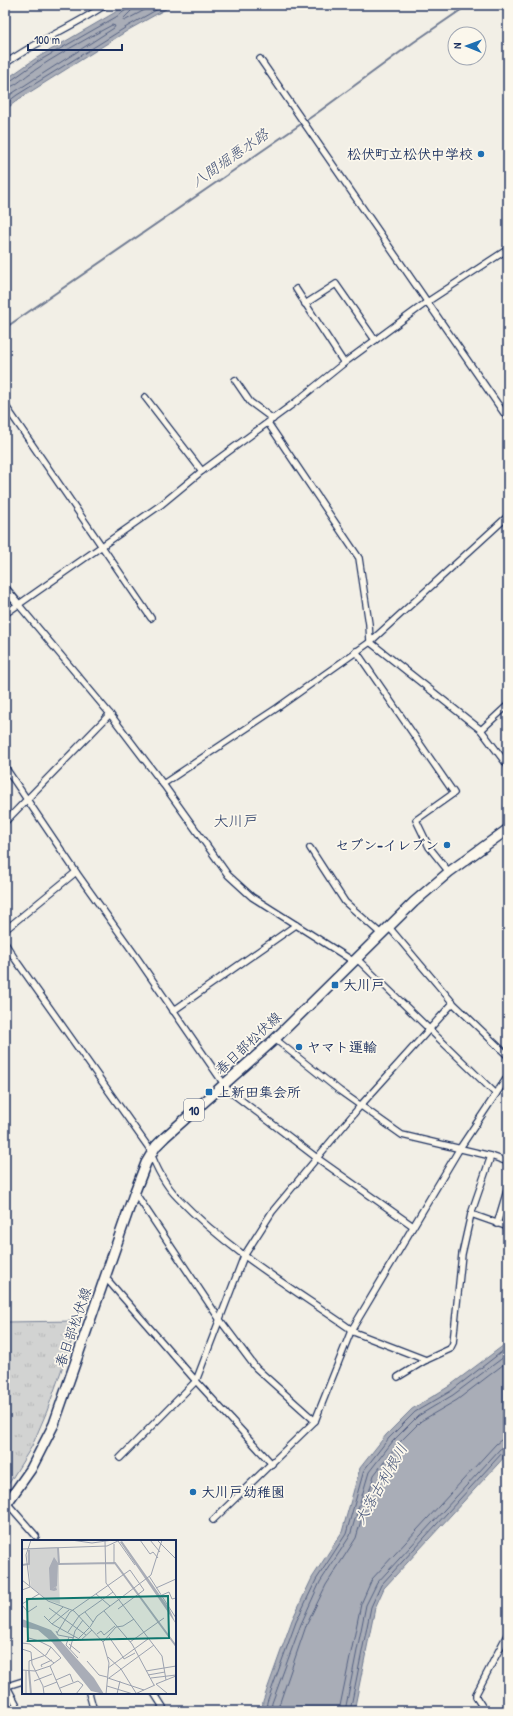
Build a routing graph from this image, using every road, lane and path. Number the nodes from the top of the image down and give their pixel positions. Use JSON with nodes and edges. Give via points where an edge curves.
{"nodes":[{"id":1,"x":105,"y":5,"type":"edge"},
{"id":2,"x":22,"y":51,"type":"junction"},
{"id":3,"x":5,"y":59,"type":"edge"},
{"id":4,"x":260,"y":59,"type":"dead end"},
{"id":5,"x":5,"y":64,"type":"edge"},
{"id":6,"x":508,"y":249,"type":"edge"},
{"id":7,"x":296,"y":289,"type":"dead end"},
{"id":8,"x":427,"y":302,"type":"junction"},
{"id":9,"x":305,"y":304,"type":"junction"},
{"id":10,"x":375,"y":340,"type":"junction"},
{"id":11,"x":344,"y":362,"type":"junction"},
{"id":12,"x":235,"y":380,"type":"dead end"},
{"id":13,"x":145,"y":397,"type":"dead end"},
{"id":14,"x":5,"y":406,"type":"edge"},
{"id":15,"x":508,"y":419,"type":"edge"},
{"id":16,"x":271,"y":421,"type":"junction"},
{"id":17,"x":202,"y":472,"type":"junction"},
{"id":18,"x":508,"y":516,"type":"edge"},
{"id":19,"x":101,"y":546,"type":"junction"},
{"id":20,"x":5,"y":588,"type":"edge"},
{"id":21,"x":18,"y":604,"type":"junction"},
{"id":22,"x":5,"y":614,"type":"edge"},
{"id":23,"x":151,"y":618,"type":"dead end"},
{"id":24,"x":370,"y":642,"type":"junction"},
{"id":25,"x":356,"y":651,"type":"junction"},
{"id":26,"x":508,"y":705,"type":"edge"},
{"id":27,"x":110,"y":714,"type":"junction"},
{"id":28,"x":481,"y":730,"type":"junction"},
{"id":29,"x":508,"y":766,"type":"edge"},
{"id":30,"x":5,"y":767,"type":"edge"},
{"id":31,"x":163,"y":784,"type":"junction"},
{"id":32,"x":26,"y":799,"type":"junction"},
{"id":33,"x":5,"y":822,"type":"edge"},
{"id":34,"x":508,"y":828,"type":"edge"},
{"id":35,"x":310,"y":848,"type":"dead end"},
{"id":36,"x":76,"y":872,"type":"junction"},
{"id":37,"x":449,"y":872,"type":"junction"},
{"id":38,"x":296,"y":925,"type":"junction"},
{"id":39,"x":388,"y":926,"type":"junction"},
{"id":40,"x":5,"y":930,"type":"edge"},
{"id":41,"x":380,"y":933,"type":"junction"},
{"id":42,"x":5,"y":943,"type":"edge"},
{"id":43,"x":354,"y":959,"type":"junction"},
{"id":44,"x":453,"y":1003,"type":"junction"},
{"id":45,"x":173,"y":1011,"type":"junction"},
{"id":46,"x":430,"y":1029,"type":"junction"},
{"id":47,"x":275,"y":1039,"type":"junction"},
{"id":48,"x":508,"y":1056,"type":"edge"},
{"id":49,"x":508,"y":1076,"type":"edge"},
{"id":50,"x":224,"y":1085,"type":"junction"},
{"id":51,"x":496,"y":1094,"type":"junction"},
{"id":52,"x":361,"y":1105,"type":"junction"},
{"id":53,"x":460,"y":1148,"type":"junction"},
{"id":54,"x":151,"y":1154,"type":"junction"},
{"id":55,"x":491,"y":1156,"type":"junction"},
{"id":56,"x":317,"y":1158,"type":"junction"},
{"id":57,"x":508,"y":1162,"type":"edge"},
{"id":58,"x":508,"y":1186,"type":"edge"},
{"id":59,"x":134,"y":1194,"type":"junction"},
{"id":60,"x":471,"y":1214,"type":"junction"},
{"id":61,"x":498,"y":1224,"type":"junction"},
{"id":62,"x":413,"y":1226,"type":"junction"},
{"id":63,"x":508,"y":1227,"type":"edge"},
{"id":64,"x":244,"y":1256,"type":"junction"},
{"id":65,"x":105,"y":1277,"type":"junction"},
{"id":66,"x":220,"y":1320,"type":"junction"},
{"id":67,"x":351,"y":1331,"type":"junction"},
{"id":68,"x":426,"y":1360,"type":"junction"},
{"id":69,"x":398,"y":1377,"type":"dead end"},
{"id":70,"x":196,"y":1381,"type":"junction"},
{"id":71,"x":315,"y":1421,"type":"junction"},
{"id":72,"x":120,"y":1458,"type":"dead end"},
{"id":73,"x":272,"y":1464,"type":"junction"},
{"id":74,"x":6,"y":1505,"type":"edge"},
{"id":75,"x":213,"y":1520,"type":"dead end"},
{"id":76,"x":36,"y":1536,"type":"dead end"},
{"id":77,"x":508,"y":1633,"type":"edge"},
{"id":78,"x":22,"y":1680,"type":"edge"},
{"id":79,"x":6,"y":1685,"type":"edge"},
{"id":80,"x":89,"y":1694,"type":"edge"},
{"id":81,"x":155,"y":1694,"type":"edge"},
{"id":82,"x":20,"y":1711,"type":"edge"},
{"id":83,"x":94,"y":1711,"type":"edge"},
{"id":84,"x":158,"y":1711,"type":"edge"},
{"id":85,"x":485,"y":1711,"type":"edge"}],
"edges":[{"from":1,"to":2,"type":"street","via":[[86,18]]},
{"from":2,"to":3,"type":"street"},
{"from":2,"to":5,"type":"street"},
{"from":4,"to":8,"type":"street"},
{"from":6,"to":8,"type":"street"},
{"from":7,"to":9,"type":"street"},
{"from":8,"to":10,"type":"street"},
{"from":8,"to":15,"type":"street"},
{"from":9,"to":10,"type":"street","via":[[336,284]]},
{"from":9,"to":11,"type":"street"},
{"from":10,"to":11,"type":"street"},
{"from":11,"to":16,"type":"street"},
{"from":12,"to":16,"type":"street","via":[[250,402]]},
{"from":13,"to":17,"type":"street"},
{"from":14,"to":19,"type":"street"},
{"from":16,"to":17,"type":"street"},
{"from":16,"to":24,"type":"street","via":[[359,558]]},
{"from":17,"to":19,"type":"street","via":[[162,504]]},
{"from":18,"to":24,"type":"street"},
{"from":19,"to":21,"type":"street"},
{"from":19,"to":23,"type":"street"},
{"from":20,"to":21,"type":"street"},
{"from":21,"to":22,"type":"street"},
{"from":21,"to":27,"type":"street"},
{"from":24,"to":25,"type":"street"},
{"from":24,"to":28,"type":"street"},
{"from":25,"to":31,"type":"street","via":[[277,708]]},
{"from":25,"to":37,"type":"street","via":[[454,793],[416,820],[429,847]]},
{"from":26,"to":28,"type":"street"},
{"from":27,"to":31,"type":"street"},
{"from":27,"to":32,"type":"street"},
{"from":28,"to":29,"type":"street"},
{"from":30,"to":32,"type":"street"},
{"from":31,"to":38,"type":"street","via":[[228,875],[252,897]]},
{"from":32,"to":33,"type":"street"},
{"from":32,"to":36,"type":"street"},
{"from":34,"to":37,"type":"main road","name":"春日部松伏線","number":"10"},
{"from":35,"to":41,"type":"street","via":[[345,902]]},
{"from":36,"to":40,"type":"street"},
{"from":36,"to":45,"type":"street"},
{"from":37,"to":39,"type":"main road","name":"春日部松伏線","number":"10"},
{"from":38,"to":43,"type":"street"},
{"from":38,"to":45,"type":"street"},
{"from":39,"to":41,"type":"main road","name":"春日部松伏線","number":"10"},
{"from":39,"to":44,"type":"street"},
{"from":41,"to":43,"type":"main road","name":"春日部松伏線","number":"10"},
{"from":42,"to":54,"type":"street"},
{"from":43,"to":46,"type":"street"},
{"from":43,"to":47,"type":"main road","name":"春日部松伏線","number":"10"},
{"from":44,"to":46,"type":"street"},
{"from":44,"to":48,"type":"street"},
{"from":45,"to":50,"type":"street"},
{"from":46,"to":51,"type":"street"},
{"from":46,"to":52,"type":"street"},
{"from":47,"to":50,"type":"main road","name":"春日部松伏線","number":"10"},
{"from":47,"to":52,"type":"street"},
{"from":49,"to":51,"type":"street"},
{"from":50,"to":54,"type":"main road","name":"春日部松伏線","number":"10","via":[[181,1121]]},
{"from":50,"to":56,"type":"street"},
{"from":51,"to":53,"type":"street"},
{"from":52,"to":53,"type":"street","via":[[402,1135]]},
{"from":52,"to":56,"type":"street"},
{"from":53,"to":55,"type":"street"},
{"from":53,"to":62,"type":"street"},
{"from":54,"to":59,"type":"main road","name":"春日部松伏線","number":"10"},
{"from":54,"to":64,"type":"street","via":[[177,1198],[214,1234]]},
{"from":55,"to":57,"type":"street"},
{"from":55,"to":60,"type":"street"},
{"from":56,"to":62,"type":"street"},
{"from":56,"to":64,"type":"street","via":[[272,1212]]},
{"from":58,"to":61,"type":"street"},
{"from":59,"to":65,"type":"main road","name":"春日部松伏線","number":"10"},
{"from":59,"to":66,"type":"street"},
{"from":60,"to":61,"type":"street"},
{"from":60,"to":68,"type":"street","via":[[462,1254],[453,1343],[450,1348]]},
{"from":61,"to":63,"type":"street"},
{"from":62,"to":67,"type":"street"},
{"from":64,"to":66,"type":"street"},
{"from":64,"to":67,"type":"street"},
{"from":65,"to":70,"type":"street"},
{"from":65,"to":74,"type":"main road","name":"春日部松伏線","number":"10","via":[[54,1424],[31,1469]]},
{"from":66,"to":70,"type":"street"},
{"from":66,"to":71,"type":"street","via":[[256,1368]]},
{"from":67,"to":68,"type":"street"},
{"from":67,"to":71,"type":"street"},
{"from":68,"to":69,"type":"street"},
{"from":70,"to":72,"type":"street"},
{"from":70,"to":73,"type":"street"},
{"from":71,"to":73,"type":"street"},
{"from":73,"to":75,"type":"street"},
{"from":74,"to":76,"type":"street"},
{"from":77,"to":85,"type":"street","via":[[476,1694]]},
{"from":78,"to":79,"type":"street"},
{"from":79,"to":82,"type":"street"},
{"from":80,"to":83,"type":"street"},
{"from":81,"to":84,"type":"street","via":[[163,1707]]}]}
